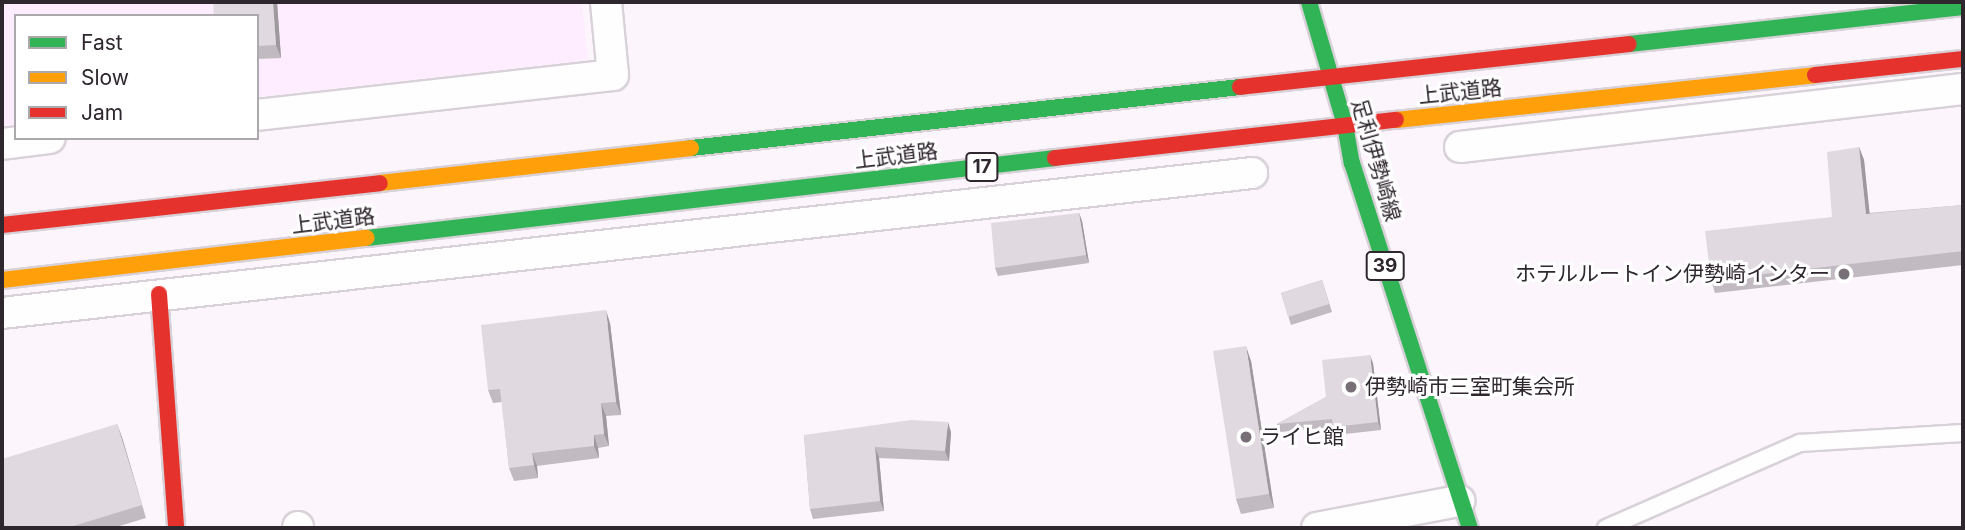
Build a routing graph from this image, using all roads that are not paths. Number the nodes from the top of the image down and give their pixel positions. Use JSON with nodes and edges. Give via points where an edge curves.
{"nodes":[{"id":1,"x":606,"y":2,"type":"edge"},
{"id":2,"x":1310,"y":2,"type":"edge"},
{"id":3,"x":1963,"y":7,"type":"edge"},
{"id":4,"x":1963,"y":59,"type":"edge"},
{"id":5,"x":1331,"y":79,"type":"junction"},
{"id":6,"x":1709,"y":86,"type":"junction"},
{"id":7,"x":1963,"y":89,"type":"edge"},
{"id":8,"x":1759,"y":112,"type":"junction"},
{"id":9,"x":259,"y":115,"type":"edge"},
{"id":10,"x":1345,"y":125,"type":"junction"},
{"id":11,"x":34,"y":140,"type":"edge"},
{"id":12,"x":2,"y":144,"type":"edge"},
{"id":13,"x":1460,"y":147,"type":"dead end"},
{"id":14,"x":1019,"y":163,"type":"junction"},
{"id":15,"x":1252,"y":173,"type":"dead end"},
{"id":16,"x":974,"y":205,"type":"junction"},
{"id":17,"x":2,"y":225,"type":"edge"},
{"id":18,"x":2,"y":281,"type":"edge"},
{"id":19,"x":159,"y":294,"type":"junction"},
{"id":20,"x":2,"y":313,"type":"edge"},
{"id":21,"x":1963,"y":433,"type":"edge"},
{"id":22,"x":1465,"y":515,"type":"edge"},
{"id":23,"x":176,"y":528,"type":"edge"},
{"id":24,"x":1317,"y":528,"type":"edge"},
{"id":25,"x":1606,"y":528,"type":"edge"}],
"edges":[{"from":1,"to":9,"type":"street","via":[[613,75]]},
{"from":2,"to":5,"type":"main road","name":"足利伊勢崎線","number":"39"},
{"from":3,"to":5,"type":"main road","name":"上武道路"},
{"from":4,"to":6,"type":"main road","name":"上武道路","number":"17"},
{"from":5,"to":10,"type":"main road","name":"足利伊勢崎線","number":"39"},
{"from":5,"to":17,"type":"main road","name":"上武道路"},
{"from":6,"to":8,"type":"street"},
{"from":6,"to":10,"type":"main road","name":"上武道路","number":"17"},
{"from":7,"to":8,"type":"street"},
{"from":8,"to":13,"type":"street"},
{"from":10,"to":14,"type":"main road","name":"上武道路","number":"17"},
{"from":10,"to":22,"type":"main road","name":"足利伊勢崎線","number":"39","via":[[1352,163]]},
{"from":11,"to":12,"type":"street"},
{"from":14,"to":16,"type":"street"},
{"from":14,"to":18,"type":"main road","name":"上武道路","number":"17"},
{"from":15,"to":16,"type":"street"},
{"from":16,"to":19,"type":"street"},
{"from":19,"to":20,"type":"street"},
{"from":19,"to":23,"type":"main road"},
{"from":21,"to":25,"type":"lane","via":[[1800,443]]},
{"from":22,"to":24,"type":"street"}]}
